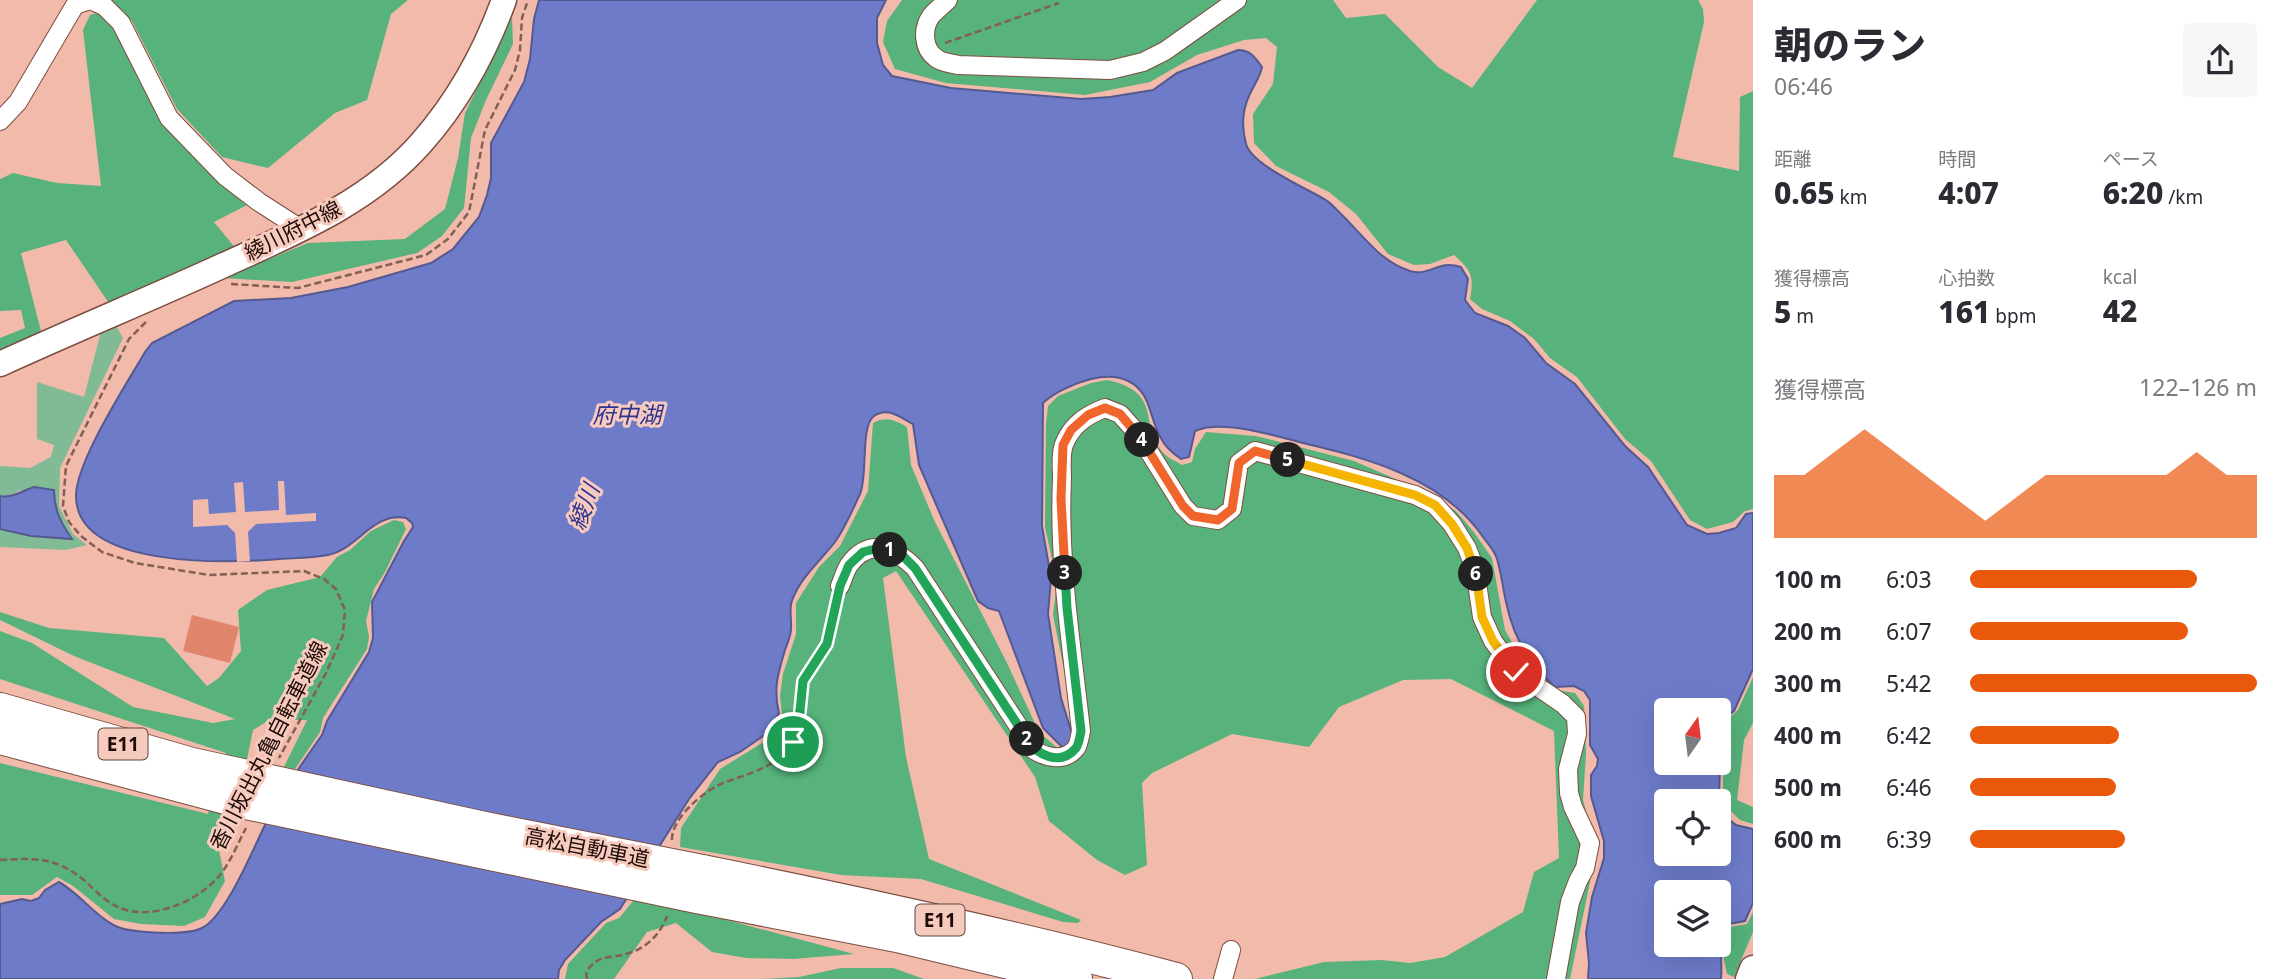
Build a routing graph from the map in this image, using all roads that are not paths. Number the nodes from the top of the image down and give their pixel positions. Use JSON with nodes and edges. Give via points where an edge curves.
{"nodes":[{"id":1,"x":504,"y":0,"type":"edge"},
{"id":2,"x":948,"y":0,"type":"edge"},
{"id":3,"x":1237,"y":0,"type":"edge"},
{"id":4,"x":0,"y":121,"type":"edge"},
{"id":5,"x":301,"y":229,"type":"junction"},
{"id":6,"x":0,"y":365,"type":"edge"},
{"id":7,"x":840,"y":586,"type":"road end"},
{"id":8,"x":0,"y":709,"type":"edge"},
{"id":9,"x":0,"y":738,"type":"edge"},
{"id":10,"x":0,"y":749,"type":"edge"},
{"id":11,"x":187,"y":789,"type":"junction"},
{"id":12,"x":246,"y":799,"type":"junction"},
{"id":13,"x":700,"y":884,"type":"junction"},
{"id":14,"x":1231,"y":950,"type":"dead end"},
{"id":15,"x":1753,"y":969,"type":"edge"},
{"id":16,"x":1076,"y":979,"type":"edge"},
{"id":17,"x":1176,"y":979,"type":"edge"},
{"id":18,"x":1223,"y":979,"type":"edge"},
{"id":19,"x":1556,"y":979,"type":"edge"},
{"id":20,"x":1749,"y":979,"type":"edge"}],
"edges":[{"from":1,"to":5,"type":"main road","name":"綾川府中線","via":[[475,66],[421,144],[366,193]]},
{"from":2,"to":3,"type":"street","via":[[925,28],[929,49],[944,62],[1110,70],[1164,51]]},
{"from":4,"to":5,"type":"street","via":[[18,102],[75,5],[90,0],[104,6],[121,23],[169,118],[225,176]]},
{"from":5,"to":6,"type":"main road","name":"綾川府中線"},
{"from":7,"to":19,"type":"street","via":[[849,565],[863,552],[883,547],[901,554],[915,568],[1034,750],[1047,758],[1063,756],[1076,748],[1081,731],[1067,608],[1063,445],[1088,415],[1105,408],[1120,414],[1193,516],[1218,520],[1232,509],[1239,463],[1255,451],[1415,495],[1435,505],[1467,548],[1482,617],[1493,641],[1516,672],[1576,718],[1569,793],[1590,843],[1570,902]]},
{"from":8,"to":12,"type":"highway","name":"高松自動車道","number":"E11","via":[[192,764]]},
{"from":9,"to":11,"type":"highway","name":"高松自動車道","number":"E11"},
{"from":10,"to":11,"type":"highway"},
{"from":11,"to":12,"type":"highway","name":"高松自動車道","number":"E11"},
{"from":12,"to":13,"type":"highway","name":"高松自動車道","number":"E11","bridge":true},
{"from":13,"to":16,"type":"highway","name":"高松自動車道","number":"E11"},
{"from":13,"to":17,"type":"highway","name":"高松自動車道","number":"E11","via":[[911,914]]},
{"from":14,"to":18,"type":"street"},
{"from":15,"to":20,"type":"main road"}]}
